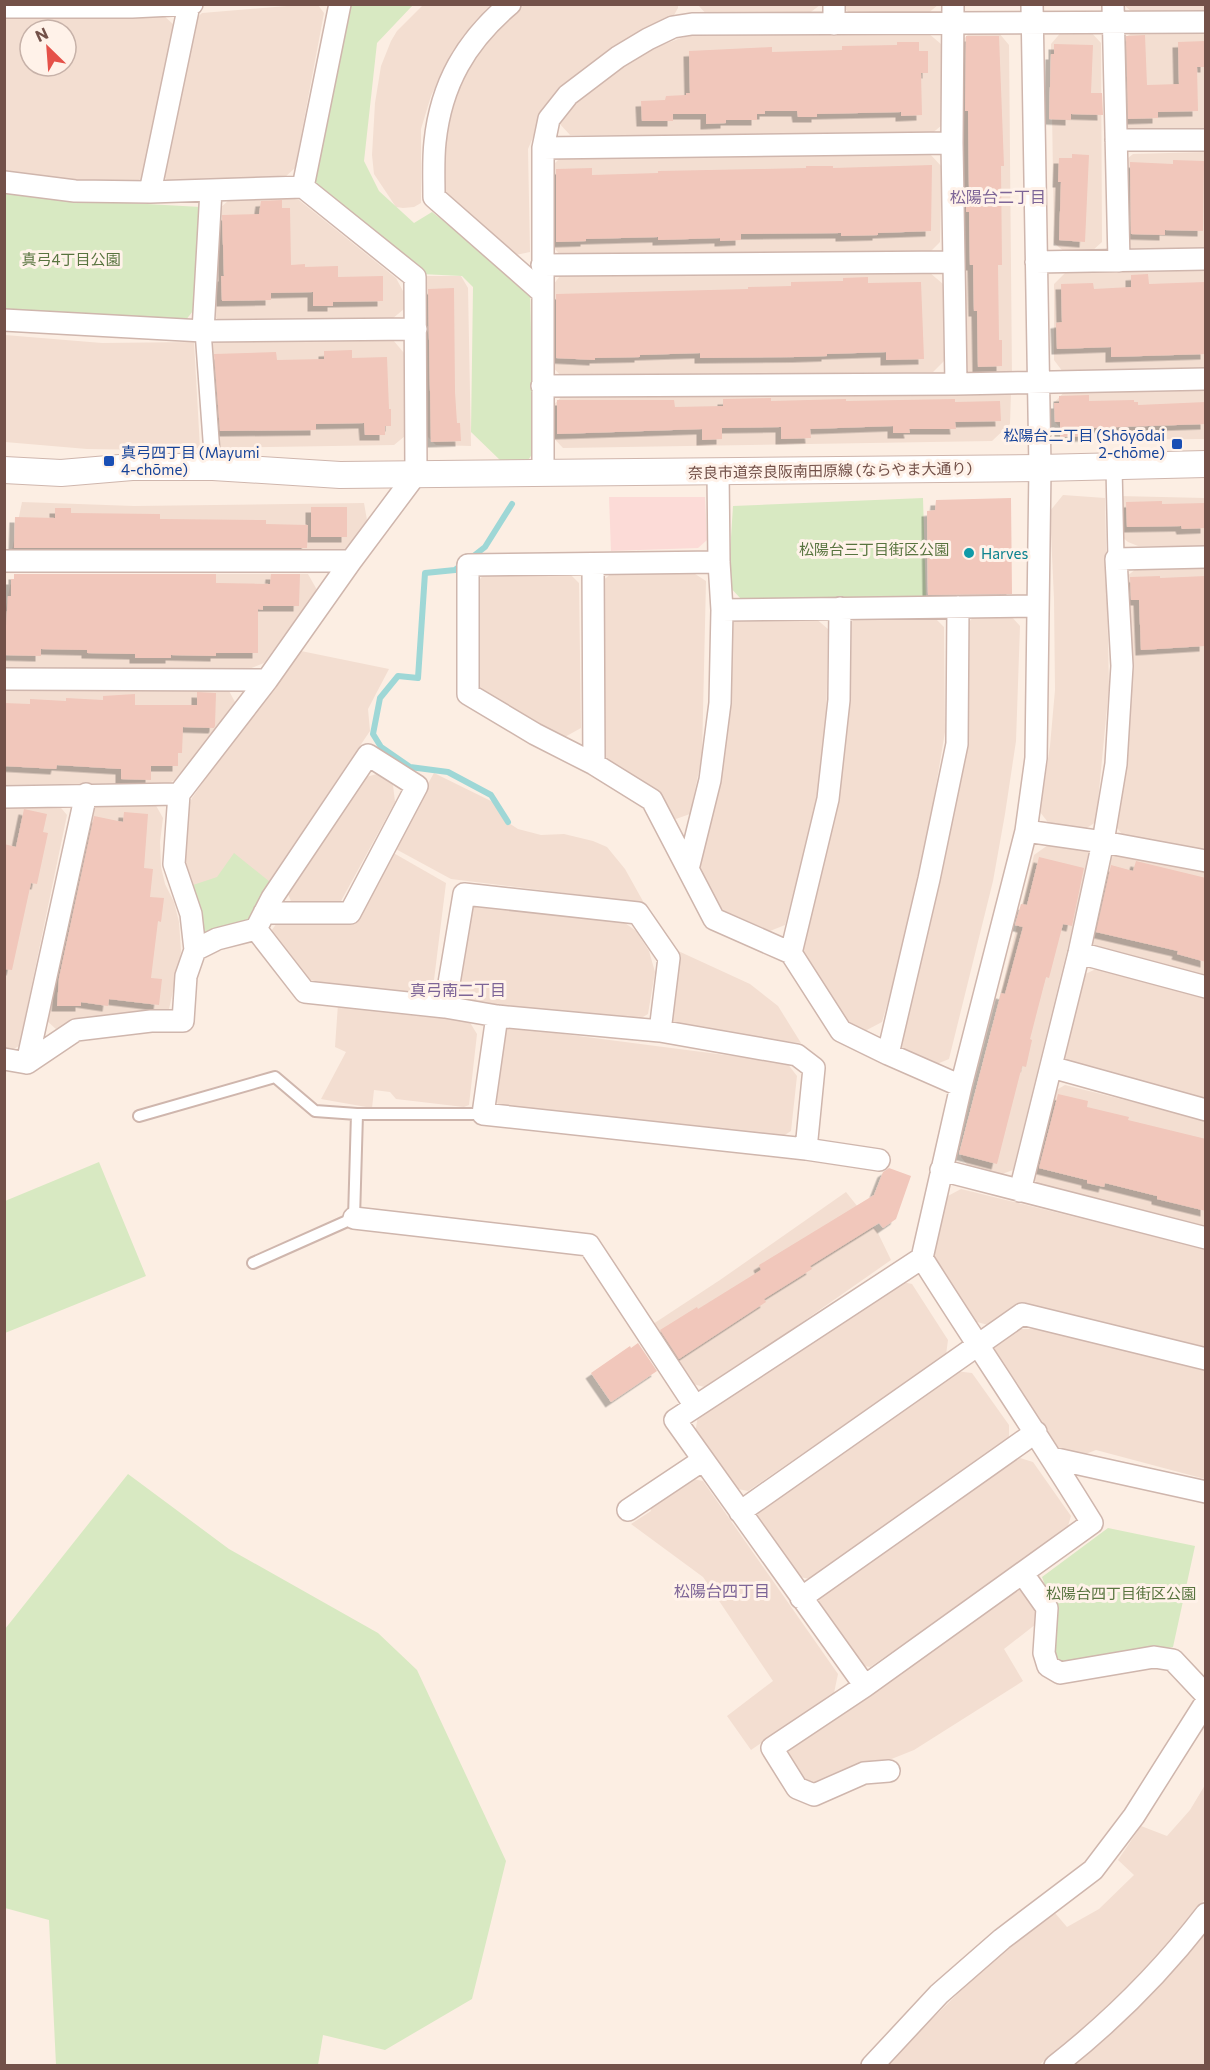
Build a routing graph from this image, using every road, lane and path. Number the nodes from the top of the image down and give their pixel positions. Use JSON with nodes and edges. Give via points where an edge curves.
{"nodes":[{"id":1,"x":340,"y":4,"type":"edge"},
{"id":2,"x":510,"y":4,"type":"edge"},
{"id":3,"x":191,"y":5,"type":"edge"},
{"id":4,"x":4,"y":7,"type":"edge"},
{"id":5,"x":691,"y":14,"type":"edge"},
{"id":6,"x":834,"y":14,"type":"edge"},
{"id":7,"x":953,"y":14,"type":"edge"},
{"id":8,"x":1032,"y":14,"type":"edge"},
{"id":9,"x":1113,"y":14,"type":"edge"},
{"id":10,"x":1206,"y":22,"type":"edge"},
{"id":11,"x":1116,"y":140,"type":"junction"},
{"id":12,"x":1206,"y":140,"type":"edge"},
{"id":13,"x":952,"y":142,"type":"junction"},
{"id":14,"x":543,"y":148,"type":"junction"},
{"id":15,"x":4,"y":182,"type":"edge"},
{"id":16,"x":303,"y":187,"type":"junction"},
{"id":17,"x":211,"y":190,"type":"junction"},
{"id":18,"x":150,"y":192,"type":"junction"},
{"id":19,"x":1206,"y":259,"type":"edge"},
{"id":20,"x":1119,"y":261,"type":"junction"},
{"id":21,"x":954,"y":262,"type":"junction"},
{"id":22,"x":1036,"y":262,"type":"junction"},
{"id":23,"x":542,"y":265,"type":"junction"},
{"id":24,"x":542,"y":292,"type":"junction"},
{"id":25,"x":4,"y":320,"type":"edge"},
{"id":26,"x":416,"y":329,"type":"junction"},
{"id":27,"x":203,"y":331,"type":"junction"},
{"id":28,"x":1206,"y":379,"type":"edge"},
{"id":29,"x":1037,"y":382,"type":"junction"},
{"id":30,"x":956,"y":384,"type":"junction"},
{"id":31,"x":542,"y":386,"type":"junction"},
{"id":32,"x":1206,"y":464,"type":"edge"},
{"id":33,"x":213,"y":467,"type":"junction"},
{"id":34,"x":1114,"y":467,"type":"junction"},
{"id":35,"x":1040,"y":468,"type":"junction"},
{"id":36,"x":4,"y":470,"type":"edge"},
{"id":37,"x":718,"y":471,"type":"junction"},
{"id":38,"x":543,"y":473,"type":"junction"},
{"id":39,"x":416,"y":474,"type":"junction"},
{"id":40,"x":1206,"y":557,"type":"edge"},
{"id":41,"x":1116,"y":559,"type":"junction"},
{"id":42,"x":4,"y":561,"type":"edge"},
{"id":43,"x":351,"y":561,"type":"junction"},
{"id":44,"x":719,"y":562,"type":"junction"},
{"id":45,"x":593,"y":564,"type":"junction"},
{"id":46,"x":1038,"y":606,"type":"junction"},
{"id":47,"x":958,"y":607,"type":"junction"},
{"id":48,"x":840,"y":608,"type":"junction"},
{"id":49,"x":722,"y":610,"type":"junction"},
{"id":50,"x":4,"y":679,"type":"edge"},
{"id":51,"x":267,"y":680,"type":"junction"},
{"id":52,"x":594,"y":764,"type":"junction"},
{"id":53,"x":86,"y":794,"type":"junction"},
{"id":54,"x":179,"y":794,"type":"junction"},
{"id":55,"x":4,"y":797,"type":"edge"},
{"id":56,"x":1026,"y":831,"type":"junction"},
{"id":57,"x":1103,"y":842,"type":"junction"},
{"id":58,"x":1206,"y":861,"type":"edge"},
{"id":59,"x":688,"y":869,"type":"junction"},
{"id":60,"x":260,"y":921,"type":"junction"},
{"id":61,"x":195,"y":950,"type":"junction"},
{"id":62,"x":791,"y":953,"type":"junction"},
{"id":63,"x":1078,"y":953,"type":"junction"},
{"id":64,"x":1206,"y":987,"type":"edge"},
{"id":65,"x":445,"y":1007,"type":"junction"},
{"id":66,"x":497,"y":1016,"type":"junction"},
{"id":67,"x":660,"y":1031,"type":"junction"},
{"id":68,"x":888,"y":1054,"type":"junction"},
{"id":69,"x":4,"y":1059,"type":"edge"},
{"id":70,"x":27,"y":1063,"type":"junction"},
{"id":71,"x":1051,"y":1067,"type":"junction"},
{"id":72,"x":961,"y":1086,"type":"junction"},
{"id":73,"x":1206,"y":1110,"type":"edge"},
{"id":74,"x":357,"y":1114,"type":"junction"},
{"id":75,"x":483,"y":1114,"type":"junction"},
{"id":76,"x":139,"y":1116,"type":"dead end"},
{"id":77,"x":806,"y":1149,"type":"junction"},
{"id":78,"x":879,"y":1160,"type":"dead end"},
{"id":79,"x":941,"y":1170,"type":"junction"},
{"id":80,"x":1020,"y":1191,"type":"junction"},
{"id":81,"x":354,"y":1218,"type":"junction"},
{"id":82,"x":1206,"y":1238,"type":"edge"},
{"id":83,"x":922,"y":1258,"type":"junction"},
{"id":84,"x":253,"y":1263,"type":"dead end"},
{"id":85,"x":978,"y":1346,"type":"junction"},
{"id":86,"x":1206,"y":1359,"type":"edge"},
{"id":87,"x":695,"y":1406,"type":"junction"},
{"id":88,"x":1036,"y":1432,"type":"junction"},
{"id":89,"x":1052,"y":1458,"type":"junction"},
{"id":90,"x":703,"y":1460,"type":"junction"},
{"id":91,"x":1206,"y":1492,"type":"edge"},
{"id":92,"x":628,"y":1510,"type":"dead end"},
{"id":93,"x":740,"y":1512,"type":"junction"},
{"id":94,"x":1023,"y":1574,"type":"junction"},
{"id":95,"x":801,"y":1598,"type":"junction"},
{"id":96,"x":865,"y":1686,"type":"junction"},
{"id":97,"x":1206,"y":1695,"type":"edge"},
{"id":98,"x":1206,"y":1702,"type":"edge"},
{"id":99,"x":889,"y":1771,"type":"dead end"},
{"id":100,"x":1206,"y":1914,"type":"edge"},
{"id":101,"x":872,"y":2066,"type":"edge"},
{"id":102,"x":1055,"y":2066,"type":"edge"}],
"edges":[{"from":1,"to":16,"type":"street"},
{"from":2,"to":24,"type":"street","via":[[472,43],[443,98],[434,142],[434,197]]},
{"from":3,"to":4,"type":"street"},
{"from":3,"to":18,"type":"street"},
{"from":5,"to":6,"type":"street"},
{"from":5,"to":14,"type":"street","via":[[618,57],[568,95],[549,119]]},
{"from":6,"to":7,"type":"street"},
{"from":7,"to":8,"type":"street"},
{"from":7,"to":13,"type":"street"},
{"from":8,"to":9,"type":"street"},
{"from":8,"to":22,"type":"street"},
{"from":9,"to":10,"type":"street"},
{"from":9,"to":11,"type":"street"},
{"from":11,"to":12,"type":"street"},
{"from":11,"to":20,"type":"street"},
{"from":13,"to":14,"type":"street"},
{"from":13,"to":21,"type":"street"},
{"from":14,"to":23,"type":"street"},
{"from":15,"to":18,"type":"street","via":[[75,191]]},
{"from":16,"to":17,"type":"street"},
{"from":16,"to":26,"type":"street","via":[[415,277]]},
{"from":17,"to":18,"type":"street"},
{"from":17,"to":27,"type":"street"},
{"from":19,"to":20,"type":"street"},
{"from":20,"to":22,"type":"street"},
{"from":21,"to":23,"type":"street"},
{"from":21,"to":30,"type":"street"},
{"from":22,"to":29,"type":"street"},
{"from":23,"to":24,"type":"street"},
{"from":24,"to":31,"type":"street"},
{"from":25,"to":27,"type":"street"},
{"from":26,"to":27,"type":"street"},
{"from":26,"to":39,"type":"street"},
{"from":27,"to":33,"type":"street"},
{"from":28,"to":29,"type":"street"},
{"from":29,"to":30,"type":"street"},
{"from":29,"to":35,"type":"street"},
{"from":30,"to":31,"type":"street"},
{"from":31,"to":38,"type":"street"},
{"from":32,"to":34,"type":"street","name":"奈良市道奈良阪南田原線 (ならやま大通り)"},
{"from":33,"to":36,"type":"street","name":"奈良市道奈良阪南田原線 (ならやま大通り)","via":[[132,467],[61,473]]},
{"from":33,"to":39,"type":"street","name":"奈良市道奈良阪南田原線 (ならやま大通り)"},
{"from":34,"to":35,"type":"street","name":"奈良市道奈良阪南田原線 (ならやま大通り)"},
{"from":34,"to":41,"type":"street"},
{"from":35,"to":37,"type":"street","name":"奈良市道奈良阪南田原線 (ならやま大通り)"},
{"from":35,"to":46,"type":"street"},
{"from":37,"to":38,"type":"street","name":"奈良市道奈良阪南田原線 (ならやま大通り)"},
{"from":37,"to":44,"type":"street"},
{"from":38,"to":39,"type":"street","name":"奈良市道奈良阪南田原線 (ならやま大通り)"},
{"from":39,"to":43,"type":"street"},
{"from":40,"to":41,"type":"street"},
{"from":41,"to":57,"type":"street","via":[[1122,666],[1116,764]]},
{"from":42,"to":43,"type":"street"},
{"from":43,"to":51,"type":"street"},
{"from":44,"to":45,"type":"street"},
{"from":44,"to":49,"type":"street"},
{"from":45,"to":52,"type":"street"},
{"from":45,"to":52,"type":"street","via":[[468,565],[468,694]]},
{"from":46,"to":47,"type":"street"},
{"from":46,"to":56,"type":"street","via":[[1036,758]]},
{"from":47,"to":48,"type":"street"},
{"from":47,"to":68,"type":"street","via":[[957,744]]},
{"from":48,"to":49,"type":"street"},
{"from":48,"to":62,"type":"street","via":[[839,700],[828,799]]},
{"from":49,"to":59,"type":"street","via":[[720,703],[710,780]]},
{"from":50,"to":51,"type":"street"},
{"from":51,"to":54,"type":"street"},
{"from":52,"to":59,"type":"street","via":[[652,800]]},
{"from":53,"to":54,"type":"street"},
{"from":53,"to":55,"type":"street"},
{"from":53,"to":70,"type":"street"},
{"from":54,"to":61,"type":"street","via":[[174,864],[190,914]]},
{"from":56,"to":57,"type":"street"},
{"from":56,"to":72,"type":"street"},
{"from":57,"to":58,"type":"street"},
{"from":57,"to":63,"type":"street"},
{"from":59,"to":62,"type":"street","via":[[714,919]]},
{"from":60,"to":60,"type":"street","via":[[350,913],[417,786],[368,755]]},
{"from":60,"to":61,"type":"street"},
{"from":60,"to":65,"type":"street","via":[[305,992]]},
{"from":61,"to":70,"type":"street","via":[[186,976],[183,1022],[76,1030]]},
{"from":62,"to":68,"type":"street","via":[[841,1031]]},
{"from":63,"to":64,"type":"street"},
{"from":63,"to":71,"type":"street"},
{"from":65,"to":66,"type":"street"},
{"from":65,"to":67,"type":"street","via":[[464,894],[638,913],[669,958]]},
{"from":66,"to":67,"type":"street"},
{"from":66,"to":75,"type":"street"},
{"from":67,"to":77,"type":"street","via":[[797,1055],[814,1068]]},
{"from":68,"to":72,"type":"street"},
{"from":69,"to":70,"type":"street"},
{"from":71,"to":73,"type":"street"},
{"from":71,"to":80,"type":"street"},
{"from":72,"to":79,"type":"street"},
{"from":74,"to":75,"type":"lane"},
{"from":74,"to":76,"type":"lane","via":[[315,1111],[275,1077]]},
{"from":74,"to":81,"type":"lane"},
{"from":75,"to":77,"type":"street"},
{"from":77,"to":78,"type":"street"},
{"from":79,"to":80,"type":"street"},
{"from":79,"to":83,"type":"street"},
{"from":80,"to":82,"type":"street"},
{"from":81,"to":84,"type":"lane"},
{"from":81,"to":87,"type":"street","via":[[589,1245]]},
{"from":83,"to":85,"type":"street"},
{"from":83,"to":87,"type":"street"},
{"from":85,"to":86,"type":"street","via":[[1022,1314]]},
{"from":85,"to":88,"type":"street"},
{"from":85,"to":93,"type":"street"},
{"from":87,"to":90,"type":"street","via":[[675,1420]]},
{"from":88,"to":89,"type":"street"},
{"from":88,"to":95,"type":"street"},
{"from":89,"to":91,"type":"street"},
{"from":89,"to":94,"type":"street","via":[[1092,1523]]},
{"from":90,"to":92,"type":"street"},
{"from":90,"to":93,"type":"street"},
{"from":93,"to":95,"type":"street"},
{"from":94,"to":96,"type":"street"},
{"from":94,"to":97,"type":"street","via":[[1047,1608],[1044,1653],[1048,1666],[1054,1670],[1060,1673],[1154,1657],[1173,1660]]},
{"from":95,"to":96,"type":"street"},
{"from":96,"to":99,"type":"street","via":[[772,1748],[797,1788],[814,1795],[864,1773]]},
{"from":98,"to":101,"type":"street","via":[[1134,1816],[1093,1870],[1002,1939],[939,1994]]},
{"from":100,"to":102,"type":"street","via":[[1130,2000]]}]}
